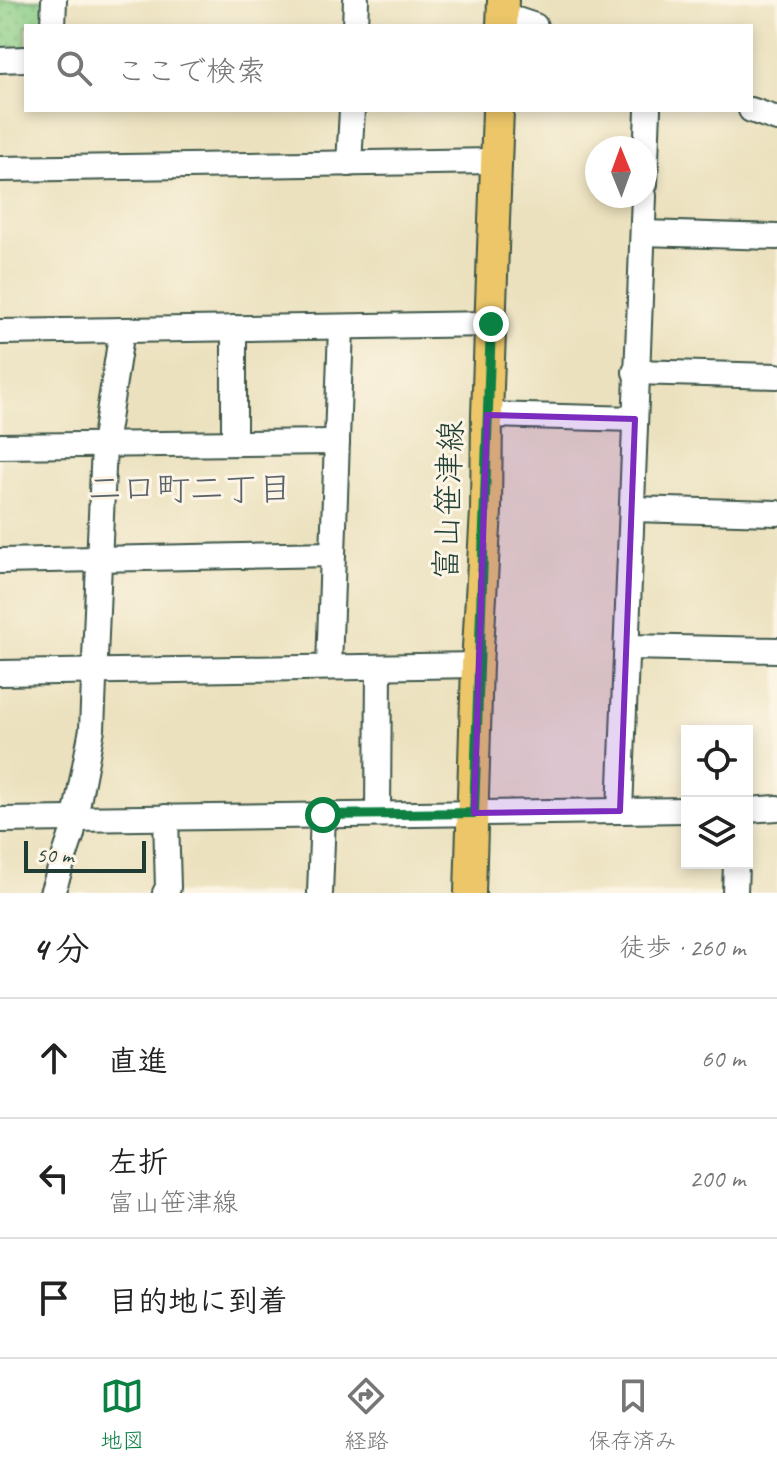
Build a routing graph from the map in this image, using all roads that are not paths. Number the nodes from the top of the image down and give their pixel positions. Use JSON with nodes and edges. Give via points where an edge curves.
{"nodes":[{"id":1,"x":54,"y":0,"type":"edge"},
{"id":2,"x":356,"y":0,"type":"edge"},
{"id":3,"x":502,"y":14,"type":"edge"},
{"id":4,"x":53,"y":24,"type":"edge"},
{"id":5,"x":355,"y":24,"type":"edge"},
{"id":6,"x":530,"y":24,"type":"edge"},
{"id":7,"x":24,"y":59,"type":"edge"},
{"id":8,"x":0,"y":60,"type":"edge"},
{"id":9,"x":753,"y":111,"type":"edge"},
{"id":10,"x":352,"y":112,"type":"edge"},
{"id":11,"x":498,"y":112,"type":"edge"},
{"id":12,"x":648,"y":112,"type":"edge"},
{"id":13,"x":777,"y":119,"type":"edge"},
{"id":14,"x":647,"y":136,"type":"edge"},
{"id":15,"x":495,"y":161,"type":"junction"},
{"id":16,"x":349,"y":164,"type":"junction"},
{"id":17,"x":0,"y":169,"type":"edge"},
{"id":18,"x":644,"y":208,"type":"edge"},
{"id":19,"x":643,"y":233,"type":"junction"},
{"id":20,"x":777,"y":237,"type":"edge"},
{"id":21,"x":491,"y":324,"type":"junction"},
{"id":22,"x":341,"y":327,"type":"junction"},
{"id":23,"x":234,"y":328,"type":"junction"},
{"id":24,"x":122,"y":330,"type":"junction"},
{"id":25,"x":0,"y":332,"type":"edge"},
{"id":26,"x":635,"y":372,"type":"junction"},
{"id":27,"x":777,"y":376,"type":"edge"},
{"id":28,"x":487,"y":415,"type":"junction"},
{"id":29,"x":635,"y":419,"type":"junction"},
{"id":30,"x":337,"y":442,"type":"junction"},
{"id":31,"x":234,"y":443,"type":"junction"},
{"id":32,"x":104,"y":445,"type":"junction"},
{"id":33,"x":0,"y":446,"type":"edge"},
{"id":34,"x":632,"y":509,"type":"junction"},
{"id":35,"x":777,"y":513,"type":"edge"},
{"id":36,"x":333,"y":554,"type":"junction"},
{"id":37,"x":99,"y":559,"type":"junction"},
{"id":38,"x":0,"y":561,"type":"edge"},
{"id":39,"x":627,"y":647,"type":"junction"},
{"id":40,"x":777,"y":650,"type":"edge"},
{"id":41,"x":477,"y":665,"type":"junction"},
{"id":42,"x":329,"y":667,"type":"junction"},
{"id":43,"x":379,"y":667,"type":"junction"},
{"id":44,"x":96,"y":672,"type":"junction"},
{"id":45,"x":0,"y":673,"type":"edge"},
{"id":46,"x":777,"y":808,"type":"edge"},
{"id":47,"x":681,"y":810,"type":"edge"},
{"id":48,"x":753,"y":810,"type":"edge"},
{"id":49,"x":620,"y":811,"type":"junction"},
{"id":50,"x":474,"y":813,"type":"junction"},
{"id":51,"x":378,"y":814,"type":"junction"},
{"id":52,"x":323,"y":815,"type":"junction"},
{"id":53,"x":166,"y":817,"type":"junction"},
{"id":54,"x":75,"y":819,"type":"junction"},
{"id":55,"x":0,"y":820,"type":"edge"},
{"id":56,"x":736,"y":869,"type":"edge"},
{"id":57,"x":52,"y":893,"type":"edge"},
{"id":58,"x":165,"y":893,"type":"edge"},
{"id":59,"x":320,"y":893,"type":"edge"},
{"id":60,"x":470,"y":893,"type":"edge"},
{"id":61,"x":735,"y":893,"type":"edge"}],
"edges":[{"from":1,"to":4,"type":"street"},
{"from":2,"to":5,"type":"street"},
{"from":3,"to":6,"type":"street"},
{"from":7,"to":8,"type":"street"},
{"from":9,"to":13,"type":"street"},
{"from":10,"to":16,"type":"street"},
{"from":11,"to":15,"type":"main road","name":"富山笹津線"},
{"from":12,"to":14,"type":"street"},
{"from":15,"to":16,"type":"street"},
{"from":15,"to":21,"type":"main road","name":"富山笹津線"},
{"from":16,"to":17,"type":"street"},
{"from":18,"to":19,"type":"street"},
{"from":19,"to":20,"type":"street"},
{"from":19,"to":26,"type":"street"},
{"from":21,"to":22,"type":"street"},
{"from":21,"to":28,"type":"main road","name":"富山笹津線"},
{"from":22,"to":23,"type":"street"},
{"from":22,"to":30,"type":"street"},
{"from":23,"to":24,"type":"street"},
{"from":23,"to":31,"type":"street"},
{"from":24,"to":25,"type":"street"},
{"from":24,"to":32,"type":"street"},
{"from":26,"to":27,"type":"street"},
{"from":26,"to":29,"type":"street"},
{"from":28,"to":29,"type":"street"},
{"from":28,"to":41,"type":"main road","name":"富山笹津線"},
{"from":29,"to":34,"type":"street"},
{"from":30,"to":31,"type":"street"},
{"from":30,"to":36,"type":"street"},
{"from":31,"to":32,"type":"street"},
{"from":32,"to":33,"type":"street"},
{"from":32,"to":37,"type":"street"},
{"from":34,"to":35,"type":"street"},
{"from":34,"to":39,"type":"street"},
{"from":36,"to":37,"type":"street"},
{"from":36,"to":42,"type":"street"},
{"from":37,"to":38,"type":"street"},
{"from":37,"to":44,"type":"street"},
{"from":39,"to":40,"type":"street"},
{"from":39,"to":49,"type":"street"},
{"from":41,"to":43,"type":"street"},
{"from":41,"to":50,"type":"main road","name":"富山笹津線"},
{"from":42,"to":43,"type":"street"},
{"from":42,"to":44,"type":"street"},
{"from":43,"to":51,"type":"street"},
{"from":44,"to":45,"type":"street"},
{"from":44,"to":54,"type":"street","via":[[92,729]]},
{"from":46,"to":48,"type":"street"},
{"from":47,"to":49,"type":"street"},
{"from":49,"to":50,"type":"street"},
{"from":50,"to":51,"type":"street"},
{"from":50,"to":60,"type":"main road","name":"富山笹津線"},
{"from":51,"to":52,"type":"street"},
{"from":52,"to":53,"type":"street"},
{"from":52,"to":59,"type":"street"},
{"from":53,"to":54,"type":"street"},
{"from":53,"to":58,"type":"street"},
{"from":54,"to":55,"type":"street"},
{"from":54,"to":57,"type":"street"},
{"from":56,"to":61,"type":"street"}]}
